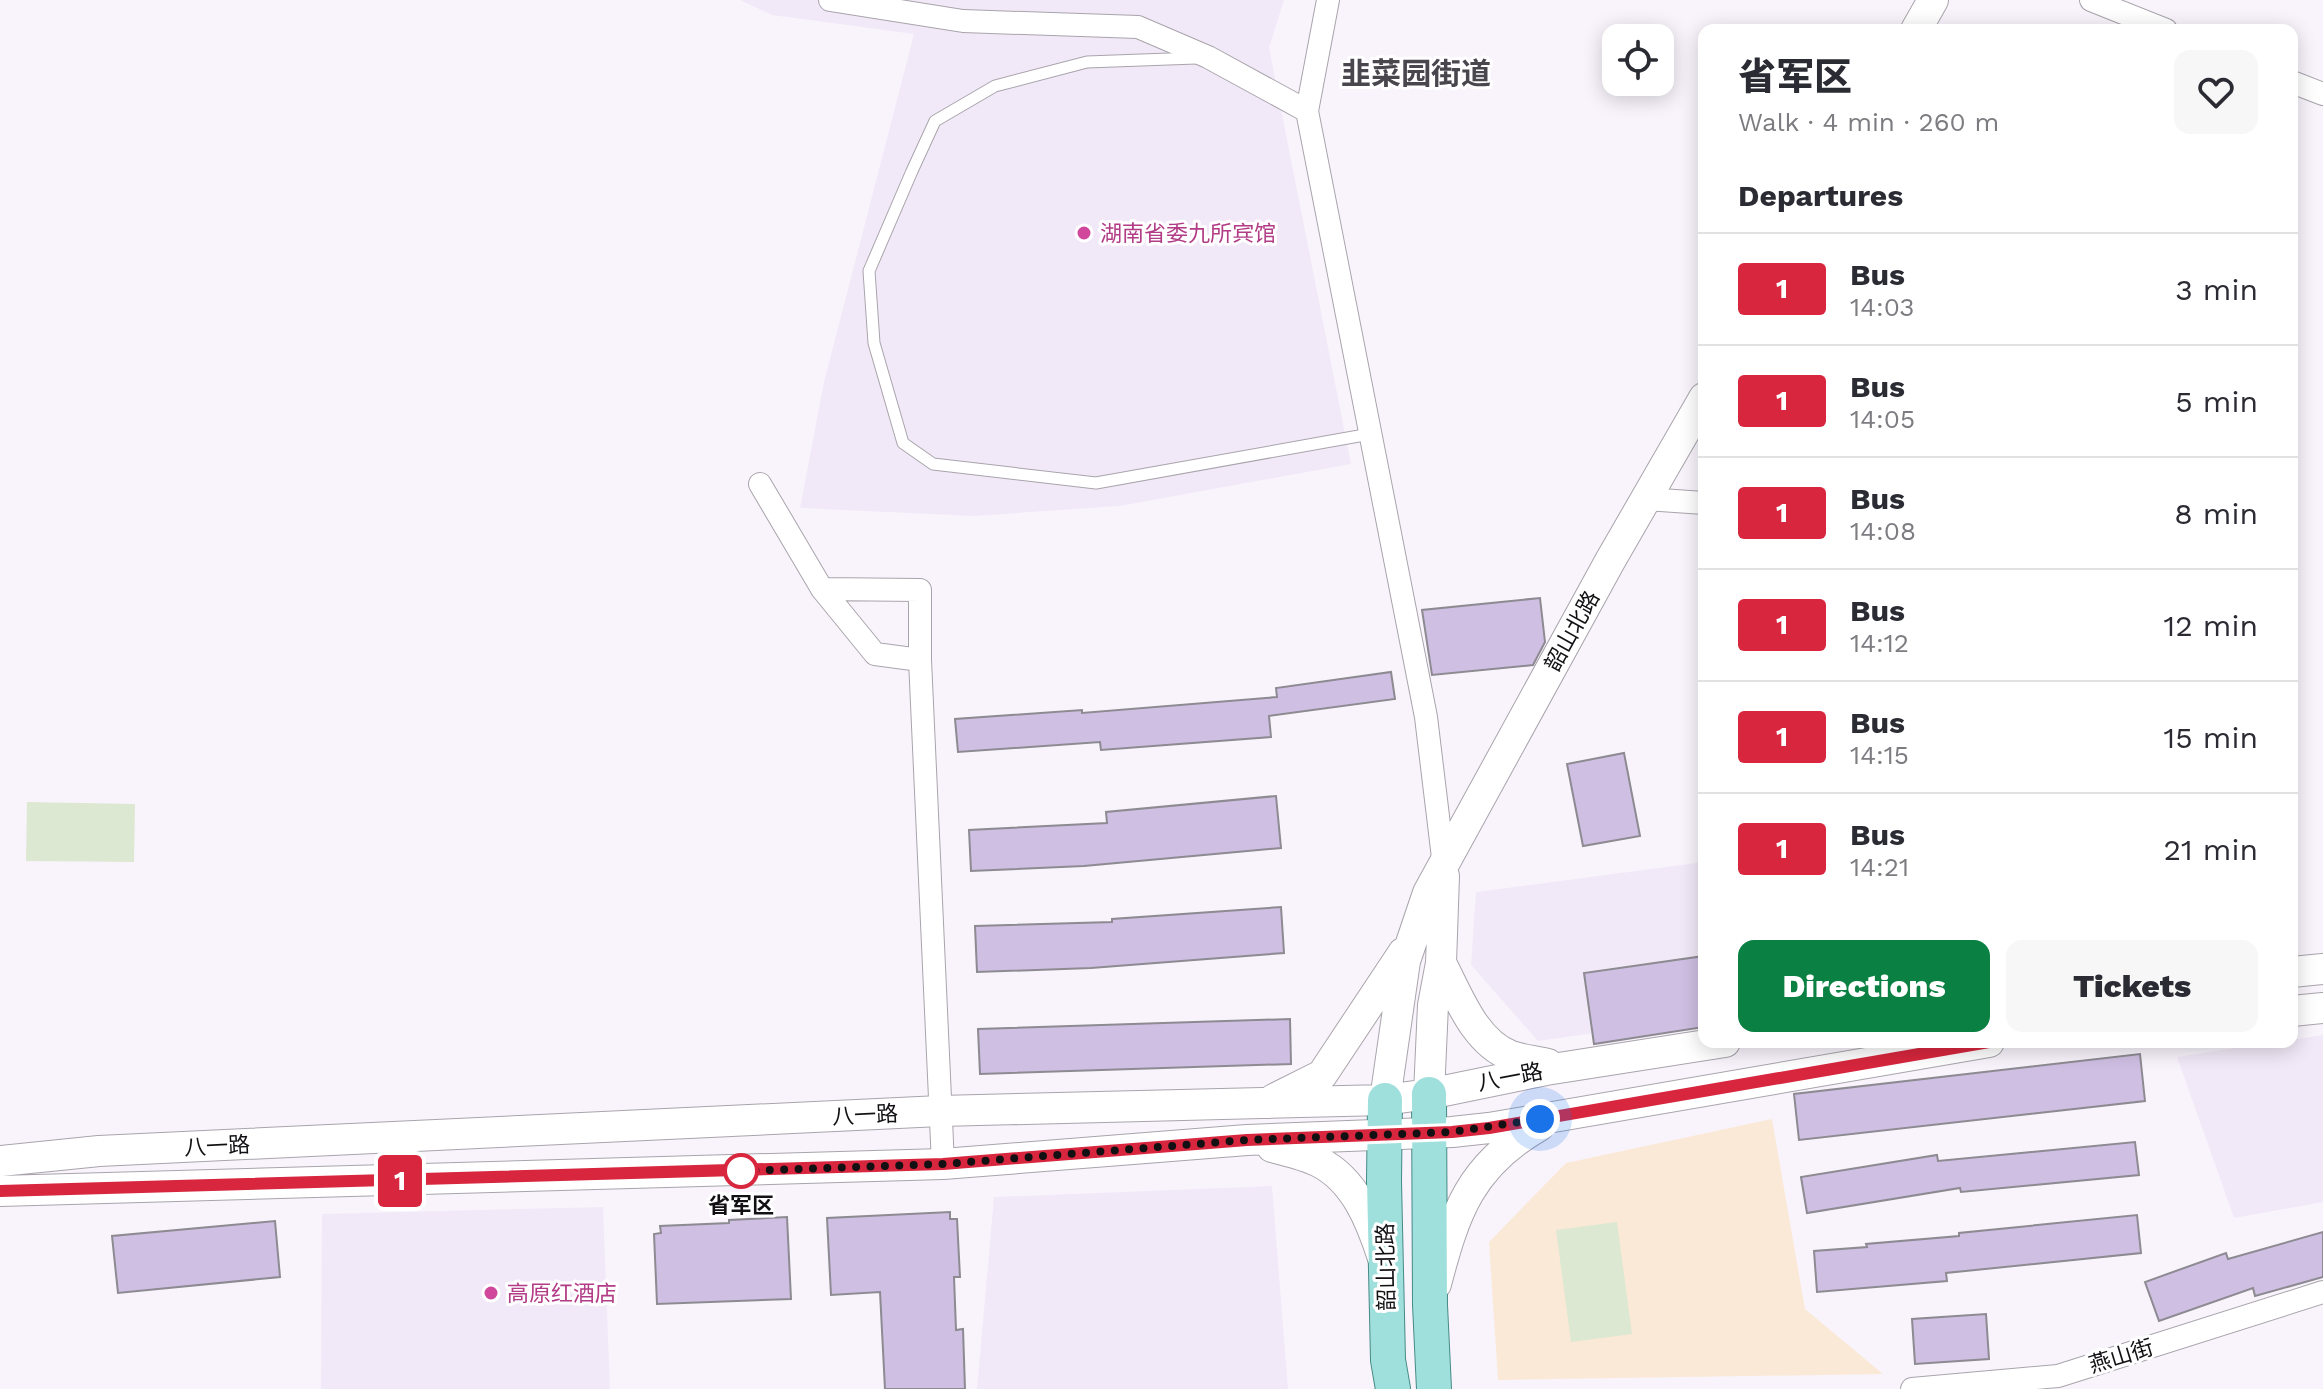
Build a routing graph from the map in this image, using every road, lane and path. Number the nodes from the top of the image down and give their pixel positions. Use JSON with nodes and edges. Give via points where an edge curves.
{"nodes":[{"id":1,"x":830,"y":0,"type":"edge"},
{"id":2,"x":1328,"y":0,"type":"edge"},
{"id":3,"x":1933,"y":0,"type":"edge"},
{"id":4,"x":2091,"y":0,"type":"edge"},
{"id":5,"x":1919,"y":24,"type":"edge"},
{"id":6,"x":2151,"y":24,"type":"edge"},
{"id":7,"x":1208,"y":57,"type":"junction"},
{"id":8,"x":2298,"y":84,"type":"edge"},
{"id":9,"x":2323,"y":94,"type":"edge"},
{"id":10,"x":1307,"y":111,"type":"junction"},
{"id":11,"x":1698,"y":408,"type":"edge"},
{"id":12,"x":1370,"y":434,"type":"junction"},
{"id":13,"x":760,"y":484,"type":"dead end"},
{"id":14,"x":1646,"y":499,"type":"junction"},
{"id":15,"x":1698,"y":503,"type":"edge"},
{"id":16,"x":822,"y":589,"type":"junction"},
{"id":17,"x":920,"y":660,"type":"junction"},
{"id":18,"x":1444,"y":866,"type":"junction"},
{"id":19,"x":1413,"y":938,"type":"junction"},
{"id":20,"x":1441,"y":963,"type":"junction"},
{"id":21,"x":2323,"y":969,"type":"edge"},
{"id":22,"x":2298,"y":971,"type":"edge"},
{"id":23,"x":2323,"y":1008,"type":"edge"},
{"id":24,"x":2298,"y":1010,"type":"edge"},
{"id":25,"x":1698,"y":1046,"type":"edge"},
{"id":26,"x":1954,"y":1048,"type":"edge"},
{"id":27,"x":1562,"y":1067,"type":"junction"},
{"id":28,"x":1429,"y":1094,"type":"junction"},
{"id":29,"x":1385,"y":1100,"type":"junction"},
{"id":30,"x":1266,"y":1103,"type":"junction"},
{"id":31,"x":940,"y":1111,"type":"junction"},
{"id":32,"x":1566,"y":1115,"type":"junction"},
{"id":33,"x":1429,"y":1133,"type":"junction"},
{"id":34,"x":1384,"y":1134,"type":"junction"},
{"id":35,"x":1247,"y":1140,"type":"junction"},
{"id":36,"x":0,"y":1161,"type":"edge"},
{"id":37,"x":943,"y":1164,"type":"junction"},
{"id":38,"x":0,"y":1191,"type":"edge"},
{"id":39,"x":1385,"y":1266,"type":"junction"},
{"id":40,"x":2323,"y":1292,"type":"edge"},
{"id":41,"x":1430,"y":1305,"type":"junction"},
{"id":42,"x":1388,"y":1379,"type":"edge"},
{"id":43,"x":2058,"y":1382,"type":"edge"},
{"id":44,"x":1434,"y":1389,"type":"edge"},
{"id":45,"x":1912,"y":1389,"type":"edge"}],
"edges":[{"from":1,"to":7,"type":"street","via":[[963,21],[1138,27]]},
{"from":2,"to":10,"type":"street"},
{"from":3,"to":5,"type":"main road"},
{"from":4,"to":6,"type":"street"},
{"from":7,"to":10,"type":"street"},
{"from":7,"to":12,"type":"lane","via":[[1087,62],[995,86],[935,121],[869,271],[874,343],[903,443],[933,464],[1096,483]]},
{"from":8,"to":9,"type":"street"},
{"from":10,"to":12,"type":"street"},
{"from":11,"to":14,"type":"main road","name":"韶山北路"},
{"from":12,"to":18,"type":"street","via":[[1426,717]]},
{"from":13,"to":16,"type":"street"},
{"from":14,"to":15,"type":"street"},
{"from":14,"to":18,"type":"main road","name":"韶山北路"},
{"from":16,"to":17,"type":"street","via":[[875,654]]},
{"from":16,"to":17,"type":"street","via":[[920,590]]},
{"from":17,"to":31,"type":"street"},
{"from":18,"to":19,"type":"main road","name":"韶山北路","via":[[1428,893]]},
{"from":18,"to":20,"type":"main road","name":"韶山北路"},
{"from":19,"to":29,"type":"main road","name":"韶山北路"},
{"from":19,"to":30,"type":"main road","via":[[1322,1075]]},
{"from":20,"to":27,"type":"main road","via":[[1474,1026],[1490,1042],[1509,1055]]},
{"from":20,"to":28,"type":"main road","name":"韶山北路","via":[[1433,1005]]},
{"from":21,"to":22,"type":"main road"},
{"from":23,"to":24,"type":"main road"},
{"from":25,"to":27,"type":"main road","name":"八一路"},
{"from":26,"to":32,"type":"main road","name":"八一路"},
{"from":27,"to":28,"type":"main road","name":"八一路"},
{"from":28,"to":29,"type":"main road","name":"八一路"},
{"from":28,"to":33,"type":"main road","name":"韶山北路"},
{"from":29,"to":30,"type":"main road","name":"八一路"},
{"from":29,"to":34,"type":"main road","name":"韶山北路"},
{"from":30,"to":31,"type":"main road","name":"八一路"},
{"from":31,"to":36,"type":"main road","name":"八一路","via":[[99,1151]]},
{"from":31,"to":37,"type":"street"},
{"from":32,"to":33,"type":"main road","name":"八一路"},
{"from":32,"to":41,"type":"main road","via":[[1502,1150],[1470,1189]]},
{"from":33,"to":34,"type":"main road","name":"八一路"},
{"from":33,"to":41,"type":"main road","name":"韶山北路"},
{"from":34,"to":35,"type":"main road","name":"八一路"},
{"from":34,"to":39,"type":"main road","name":"韶山北路"},
{"from":35,"to":37,"type":"main road","name":"八一路"},
{"from":35,"to":39,"type":"main road","via":[[1334,1171],[1349,1185],[1367,1217]]},
{"from":37,"to":38,"type":"main road","name":"八一路"},
{"from":39,"to":42,"type":"main road","name":"韶山北路"},
{"from":40,"to":43,"type":"street","name":"燕山街"},
{"from":41,"to":44,"type":"main road","name":"韶山北路"},
{"from":43,"to":45,"type":"street","name":"燕山街"}]}
